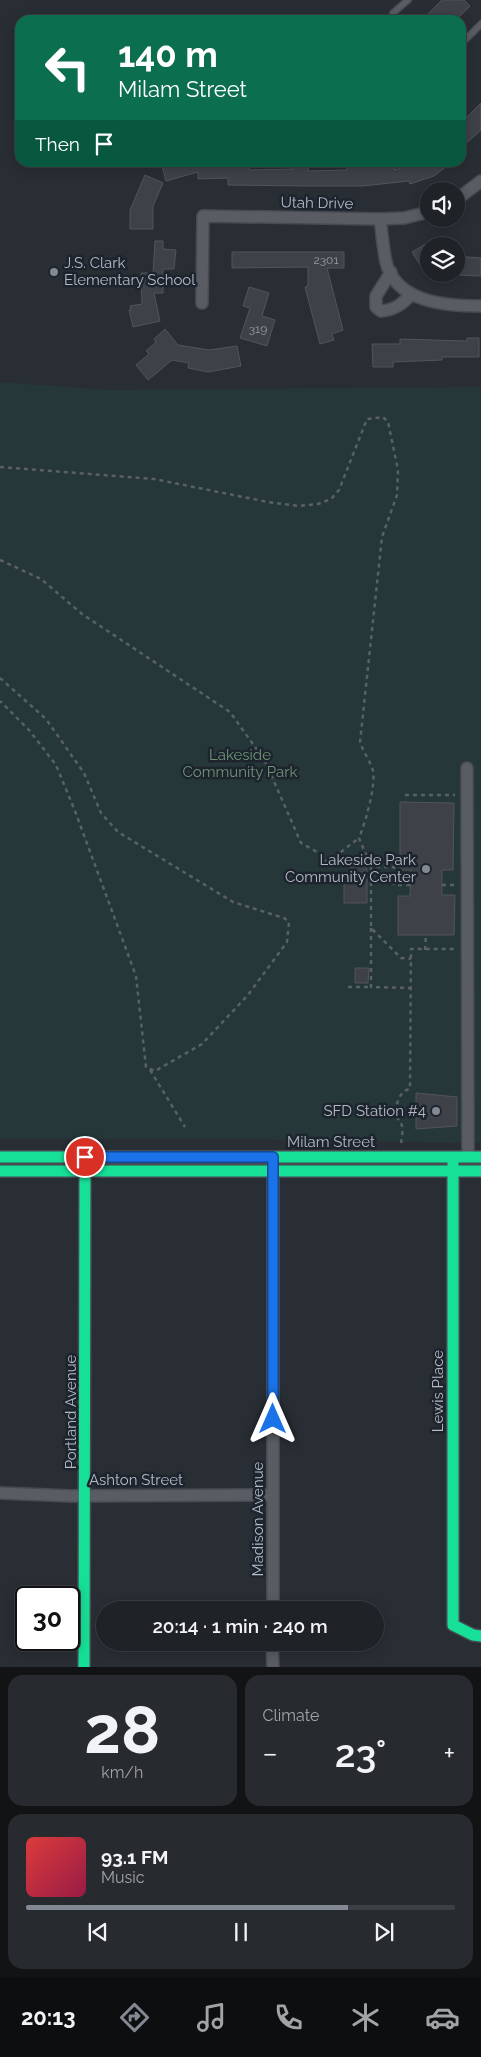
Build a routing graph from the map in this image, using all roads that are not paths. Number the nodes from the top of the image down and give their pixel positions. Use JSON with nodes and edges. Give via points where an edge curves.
{"nodes":[{"id":1,"x":408,"y":0,"type":"edge"},
{"id":2,"x":392,"y":15,"type":"edge"},
{"id":3,"x":481,"y":24,"type":"edge"},
{"id":4,"x":466,"y":39,"type":"edge"},
{"id":5,"x":481,"y":181,"type":"edge"},
{"id":6,"x":465,"y":193,"type":"edge"},
{"id":7,"x":420,"y":214,"type":"edge"},
{"id":8,"x":380,"y":219,"type":"junction"},
{"id":9,"x":391,"y":272,"type":"junction"},
{"id":10,"x":412,"y":294,"type":"junction"},
{"id":11,"x":202,"y":303,"type":"dead end"},
{"id":12,"x":481,"y":306,"type":"edge"},
{"id":13,"x":468,"y":768,"type":"dead end"},
{"id":14,"x":0,"y":1157,"type":"edge"},
{"id":15,"x":85,"y":1157,"type":"junction"},
{"id":16,"x":273,"y":1157,"type":"junction"},
{"id":17,"x":468,"y":1157,"type":"junction"},
{"id":18,"x":481,"y":1157,"type":"edge"},
{"id":19,"x":453,"y":1158,"type":"junction"},
{"id":20,"x":0,"y":1171,"type":"edge"},
{"id":21,"x":85,"y":1171,"type":"junction"},
{"id":22,"x":273,"y":1171,"type":"junction"},
{"id":23,"x":453,"y":1171,"type":"junction"},
{"id":24,"x":481,"y":1171,"type":"edge"},
{"id":25,"x":0,"y":1493,"type":"edge"},
{"id":26,"x":86,"y":1495,"type":"junction"},
{"id":27,"x":273,"y":1495,"type":"junction"},
{"id":28,"x":272,"y":1601,"type":"edge"},
{"id":29,"x":481,"y":1636,"type":"edge"},
{"id":30,"x":272,"y":1651,"type":"edge"},
{"id":31,"x":84,"y":1667,"type":"edge"},
{"id":32,"x":273,"y":1667,"type":"edge"}],
"edges":[{"from":1,"to":2,"type":"lane"},
{"from":3,"to":4,"type":"lane"},
{"from":5,"to":6,"type":"street"},
{"from":7,"to":8,"type":"street","name":"Utah Drive"},
{"from":8,"to":9,"type":"street","via":[[386,263]]},
{"from":8,"to":11,"type":"street","name":"Utah Drive","via":[[203,216]]},
{"from":9,"to":10,"type":"street","via":[[394,279]]},
{"from":9,"to":10,"type":"street","via":[[376,296],[376,306],[381,311],[390,310],[400,306]]},
{"from":10,"to":12,"type":"street","via":[[450,306]]},
{"from":13,"to":17,"type":"street"},
{"from":14,"to":15,"type":"street","name":"Milam Street"},
{"from":15,"to":16,"type":"street","name":"Milam Street"},
{"from":15,"to":21,"type":"street","name":"Portland Avenue"},
{"from":16,"to":19,"type":"street","name":"Milam Street"},
{"from":16,"to":22,"type":"street","name":"Madison Avenue"},
{"from":17,"to":18,"type":"street","name":"Milam Street"},
{"from":17,"to":19,"type":"street","name":"Milam Street"},
{"from":19,"to":23,"type":"street","name":"Lewis Place"},
{"from":20,"to":21,"type":"street","name":"Milam Street"},
{"from":21,"to":22,"type":"street","name":"Milam Street"},
{"from":21,"to":26,"type":"street","name":"Portland Avenue"},
{"from":22,"to":23,"type":"street","name":"Milam Street"},
{"from":22,"to":27,"type":"street","name":"Madison Avenue"},
{"from":23,"to":24,"type":"street","name":"Milam Street"},
{"from":23,"to":29,"type":"street","name":"Lewis Place","via":[[453,1625]]},
{"from":25,"to":26,"type":"street","name":"Ashton Street"},
{"from":26,"to":27,"type":"street","name":"Ashton Street"},
{"from":26,"to":31,"type":"street","name":"Portland Avenue"},
{"from":27,"to":28,"type":"street","name":"Madison Avenue"},
{"from":30,"to":32,"type":"street"}]}
